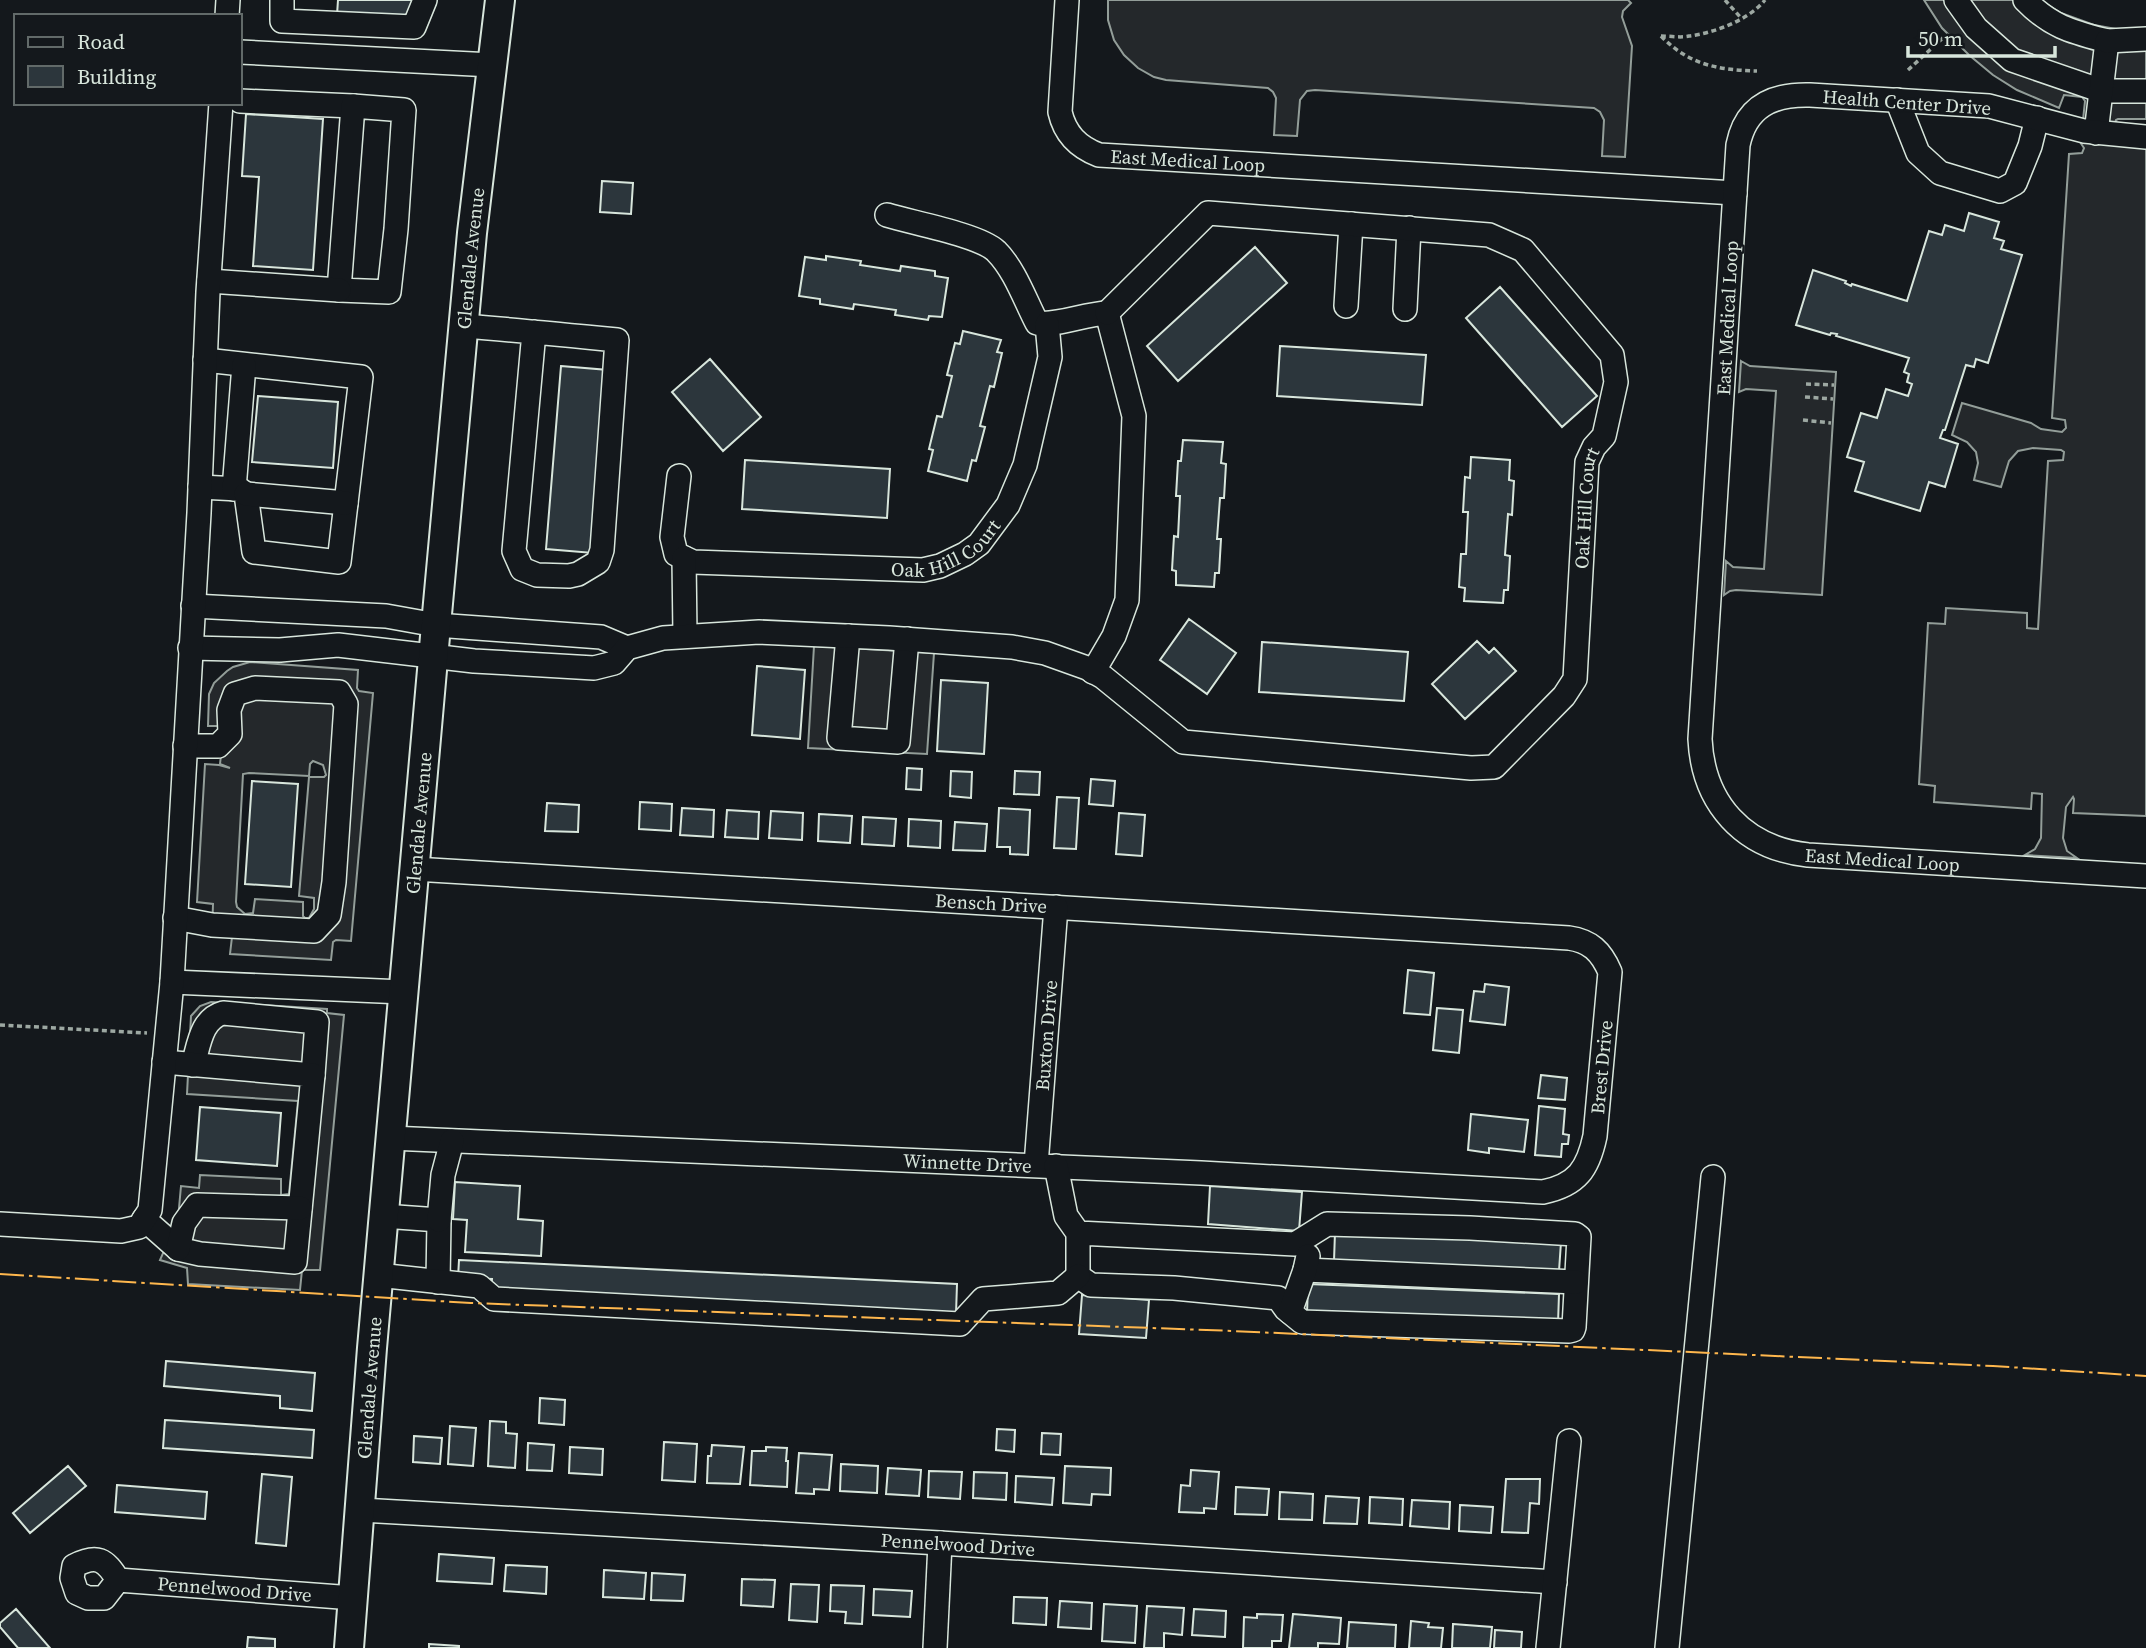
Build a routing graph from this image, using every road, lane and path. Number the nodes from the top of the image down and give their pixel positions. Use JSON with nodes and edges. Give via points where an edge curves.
{"nodes":[{"id":1,"x":282,"y":0,"type":"edge"},
{"id":2,"x":425,"y":0,"type":"edge"},
{"id":3,"x":500,"y":0,"type":"edge"},
{"id":4,"x":1067,"y":0,"type":"edge"},
{"id":5,"x":1725,"y":0,"type":"edge"},
{"id":6,"x":1765,"y":0,"type":"edge"},
{"id":7,"x":1956,"y":0,"type":"edge"},
{"id":8,"x":2025,"y":0,"type":"edge"},
{"id":9,"x":1741,"y":18,"type":"junction"},
{"id":10,"x":1944,"y":37,"type":"dead end"},
{"id":11,"x":2146,"y":39,"type":"edge"},
{"id":12,"x":2107,"y":41,"type":"junction"},
{"id":13,"x":242,"y":52,"type":"edge"},
{"id":14,"x":492,"y":65,"type":"junction"},
{"id":15,"x":1908,"y":70,"type":"dead end"},
{"id":16,"x":1757,"y":71,"type":"dead end"},
{"id":17,"x":2102,"y":91,"type":"junction"},
{"id":18,"x":2146,"y":91,"type":"edge"},
{"id":19,"x":1897,"y":100,"type":"junction"},
{"id":20,"x":242,"y":101,"type":"edge"},
{"id":21,"x":221,"y":105,"type":"edge"},
{"id":22,"x":352,"y":106,"type":"junction"},
{"id":23,"x":2037,"y":118,"type":"junction"},
{"id":24,"x":2096,"y":133,"type":"junction"},
{"id":25,"x":2146,"y":137,"type":"edge"},
{"id":26,"x":1735,"y":193,"type":"junction"},
{"id":27,"x":887,"y":215,"type":"dead end"},
{"id":28,"x":1351,"y":224,"type":"junction"},
{"id":29,"x":1409,"y":228,"type":"junction"},
{"id":30,"x":209,"y":281,"type":"junction"},
{"id":31,"x":339,"y":290,"type":"junction"},
{"id":32,"x":1346,"y":306,"type":"dead end"},
{"id":33,"x":1405,"y":309,"type":"dead end"},
{"id":34,"x":1107,"y":313,"type":"junction"},
{"id":35,"x":1047,"y":324,"type":"junction"},
{"id":36,"x":464,"y":326,"type":"junction"},
{"id":37,"x":534,"y":332,"type":"junction"},
{"id":38,"x":205,"y":360,"type":"junction"},
{"id":39,"x":244,"y":365,"type":"junction"},
{"id":40,"x":1806,"y":384,"type":"dead end"},
{"id":41,"x":1834,"y":385,"type":"dead end"},
{"id":42,"x":1805,"y":397,"type":"dead end"},
{"id":43,"x":1833,"y":399,"type":"dead end"},
{"id":44,"x":1803,"y":420,"type":"dead end"},
{"id":45,"x":1831,"y":423,"type":"dead end"},
{"id":46,"x":679,"y":476,"type":"dead end"},
{"id":47,"x":200,"y":487,"type":"junction"},
{"id":48,"x":240,"y":491,"type":"junction"},
{"id":49,"x":346,"y":503,"type":"junction"},
{"id":50,"x":684,"y":558,"type":"junction"},
{"id":51,"x":193,"y":606,"type":"junction"},
{"id":52,"x":436,"y":625,"type":"junction"},
{"id":53,"x":685,"y":636,"type":"junction"},
{"id":54,"x":848,"y":636,"type":"junction"},
{"id":55,"x":907,"y":639,"type":"junction"},
{"id":56,"x":191,"y":648,"type":"junction"},
{"id":57,"x":628,"y":648,"type":"junction"},
{"id":58,"x":433,"y":657,"type":"junction"},
{"id":59,"x":1093,"y":671,"type":"junction"},
{"id":60,"x":185,"y":746,"type":"junction"},
{"id":61,"x":414,"y":869,"type":"junction"},
{"id":62,"x":2146,"y":876,"type":"edge"},
{"id":63,"x":1056,"y":907,"type":"junction"},
{"id":64,"x":175,"y":918,"type":"junction"},
{"id":65,"x":1569,"y":938,"type":"joint"},
{"id":66,"x":172,"y":982,"type":"junction"},
{"id":67,"x":403,"y":992,"type":"junction"},
{"id":68,"x":0,"y":1025,"type":"edge"},
{"id":69,"x":167,"y":1035,"type":"junction"},
{"id":70,"x":164,"y":1062,"type":"junction"},
{"id":71,"x":192,"y":1065,"type":"junction"},
{"id":72,"x":313,"y":1075,"type":"junction"},
{"id":73,"x":390,"y":1138,"type":"junction"},
{"id":74,"x":452,"y":1141,"type":"junction"},
{"id":75,"x":1046,"y":1166,"type":"junction"},
{"id":76,"x":1713,"y":1177,"type":"dead end"},
{"id":77,"x":1543,"y":1192,"type":"joint"},
{"id":78,"x":300,"y":1208,"type":"junction"},
{"id":79,"x":383,"y":1216,"type":"junction"},
{"id":80,"x":144,"y":1219,"type":"junction"},
{"id":81,"x":439,"y":1220,"type":"junction"},
{"id":82,"x":0,"y":1224,"type":"edge"},
{"id":83,"x":1313,"y":1232,"type":"junction"},
{"id":84,"x":1078,"y":1233,"type":"junction"},
{"id":85,"x":178,"y":1249,"type":"junction"},
{"id":86,"x":1305,"y":1270,"type":"junction"},
{"id":87,"x":378,"y":1275,"type":"junction"},
{"id":88,"x":1078,"y":1276,"type":"junction"},
{"id":89,"x":438,"y":1282,"type":"junction"},
{"id":90,"x":1576,"y":1282,"type":"junction"},
{"id":91,"x":1290,"y":1312,"type":"junction"},
{"id":92,"x":1569,"y":1441,"type":"dead end"},
{"id":93,"x":360,"y":1510,"type":"junction"},
{"id":94,"x":940,"y":1543,"type":"junction"},
{"id":95,"x":118,"y":1580,"type":"dead end"},
{"id":96,"x":1555,"y":1582,"type":"junction"},
{"id":97,"x":353,"y":1598,"type":"junction"},
{"id":98,"x":349,"y":1648,"type":"edge"},
{"id":99,"x":934,"y":1648,"type":"edge"},
{"id":100,"x":1548,"y":1648,"type":"edge"},
{"id":101,"x":1667,"y":1648,"type":"edge"}],
"edges":[{"from":1,"to":2,"type":"street","via":[[282,21],[414,27]]},
{"from":3,"to":14,"type":"main road","name":"Glendale Avenue"},
{"from":4,"to":26,"type":"street","name":"East Medical Loop","via":[[1060,112],[1073,139],[1099,155]]},
{"from":5,"to":9,"type":"path"},
{"from":6,"to":9,"type":"path"},
{"from":7,"to":17,"type":"street","via":[[1976,28],[2012,60]]},
{"from":8,"to":12,"type":"street","via":[[2065,30]]},
{"from":9,"to":16,"type":"path","via":[[1689,37],[1661,36],[1704,64]]},
{"from":10,"to":15,"type":"path"},
{"from":11,"to":12,"type":"street"},
{"from":12,"to":17,"type":"street"},
{"from":13,"to":14,"type":"street"},
{"from":14,"to":36,"type":"main road","name":"Glendale Avenue"},
{"from":17,"to":18,"type":"street"},
{"from":17,"to":24,"type":"street"},
{"from":19,"to":23,"type":"street","name":"Health Center Drive","via":[[1989,106]]},
{"from":19,"to":23,"type":"street","via":[[1918,153],[1940,173],[2000,191],[2015,183]]},
{"from":19,"to":26,"type":"street","name":"Health Center Drive","via":[[1802,95],[1771,100],[1743,128]]},
{"from":20,"to":22,"type":"street"},
{"from":21,"to":30,"type":"street"},
{"from":22,"to":31,"type":"street"},
{"from":22,"to":31,"type":"street","via":[[404,110],[396,229],[389,292]]},
{"from":23,"to":24,"type":"street","name":"Health Center Drive"},
{"from":24,"to":25,"type":"street","name":"Health Center Drive"},
{"from":26,"to":62,"type":"street","name":"East Medical Loop","via":[[1700,739],[1705,774],[1715,798],[1750,835],[1789,852]]},
{"from":27,"to":35,"type":"street","via":[[971,237],[995,250],[1037,323]]},
{"from":28,"to":29,"type":"street","name":"Oak Hill Court"},
{"from":28,"to":32,"type":"street"},
{"from":28,"to":34,"type":"street","name":"Oak Hill Court","via":[[1208,213]]},
{"from":29,"to":33,"type":"street"},
{"from":29,"to":59,"type":"street","name":"Oak Hill Court","via":[[1489,235],[1523,250],[1612,355],[1616,382],[1604,436],[1587,462],[1575,679],[1564,696],[1494,767],[1471,768],[1183,742]]},
{"from":30,"to":31,"type":"street"},
{"from":30,"to":38,"type":"street"},
{"from":34,"to":35,"type":"street"},
{"from":34,"to":59,"type":"street","via":[[1134,416],[1127,600],[1114,636]]},
{"from":35,"to":50,"type":"street","name":"Oak Hill Court","via":[[1050,357],[1025,465],[1008,505],[979,544],[965,554],[923,570],[693,562]]},
{"from":36,"to":37,"type":"street"},
{"from":36,"to":52,"type":"main road","name":"Glendale Avenue"},
{"from":37,"to":37,"type":"street","via":[[617,340],[602,550],[598,562],[569,576],[537,575],[522,569],[514,551]]},
{"from":38,"to":39,"type":"street"},
{"from":38,"to":47,"type":"street"},
{"from":39,"to":48,"type":"street"},
{"from":39,"to":49,"type":"street","via":[[360,377]]},
{"from":40,"to":41,"type":"path"},
{"from":42,"to":43,"type":"path"},
{"from":44,"to":45,"type":"path"},
{"from":46,"to":50,"type":"street","via":[[672,537],[676,554]]},
{"from":47,"to":48,"type":"street"},
{"from":47,"to":51,"type":"street"},
{"from":48,"to":49,"type":"street"},
{"from":48,"to":49,"type":"street","via":[[254,552],[339,562]]},
{"from":50,"to":53,"type":"street"},
{"from":51,"to":52,"type":"street","via":[[386,616]]},
{"from":51,"to":56,"type":"street"},
{"from":52,"to":57,"type":"street","via":[[601,637]]},
{"from":52,"to":58,"type":"main road","name":"Glendale Avenue"},
{"from":53,"to":54,"type":"street","name":"Oak Hill Court","via":[[759,632]]},
{"from":53,"to":57,"type":"street","name":"Oak Hill Court"},
{"from":54,"to":55,"type":"street","name":"Oak Hill Court"},
{"from":54,"to":55,"type":"street","via":[[839,738],[898,742]]},
{"from":55,"to":59,"type":"street","name":"Oak Hill Court","via":[[1012,647],[1045,653]]},
{"from":56,"to":58,"type":"street","name":"Oak Hill Court","via":[[280,650],[338,645]]},
{"from":56,"to":60,"type":"street"},
{"from":57,"to":58,"type":"street","name":"Oak Hill Court","via":[[614,663],[594,668]]},
{"from":58,"to":61,"type":"main road","name":"Glendale Avenue"},
{"from":60,"to":64,"type":"street"},
{"from":60,"to":64,"type":"street","via":[[218,746],[230,734],[234,694],[255,688],[339,692],[346,704],[329,915],[314,931],[212,925]]},
{"from":61,"to":63,"type":"street","name":"Bensch Drive"},
{"from":61,"to":67,"type":"main road","name":"Glendale Avenue"},
{"from":63,"to":65,"type":"street","name":"Bensch Drive"},
{"from":63,"to":75,"type":"street","name":"Buxton Drive"},
{"from":64,"to":66,"type":"street"},
{"from":65,"to":77,"type":"street","name":"Brest Drive","via":[[1592,945],[1610,972],[1595,1136],[1582,1172],[1559,1189]]},
{"from":66,"to":67,"type":"street"},
{"from":66,"to":69,"type":"street"},
{"from":67,"to":73,"type":"main road","name":"Glendale Avenue"},
{"from":68,"to":69,"type":"path"},
{"from":69,"to":70,"type":"street"},
{"from":70,"to":71,"type":"street"},
{"from":70,"to":80,"type":"street","via":[[150,1210]]},
{"from":71,"to":72,"type":"street"},
{"from":71,"to":72,"type":"street","via":[[210,1019],[223,1013],[317,1022]]},
{"from":72,"to":78,"type":"street"},
{"from":73,"to":74,"type":"street","name":"Winnette Drive"},
{"from":73,"to":79,"type":"main road","name":"Glendale Avenue"},
{"from":74,"to":75,"type":"street","name":"Winnette Drive"},
{"from":74,"to":81,"type":"street"},
{"from":75,"to":77,"type":"street","name":"Winnette Drive"},
{"from":75,"to":84,"type":"street","name":"Buxton Drive","via":[[1066,1216]]},
{"from":76,"to":101,"type":"street"},
{"from":78,"to":85,"type":"street","via":[[197,1205],[184,1223]]},
{"from":78,"to":85,"type":"street","via":[[295,1262]]},
{"from":79,"to":81,"type":"street"},
{"from":79,"to":87,"type":"main road","name":"Glendale Avenue"},
{"from":80,"to":82,"type":"street","via":[[139,1227],[121,1231]]},
{"from":80,"to":85,"type":"street"},
{"from":81,"to":89,"type":"street"},
{"from":83,"to":84,"type":"street","via":[[1294,1244]]},
{"from":83,"to":86,"type":"street"},
{"from":83,"to":90,"type":"street","via":[[1327,1224],[1576,1234]]},
{"from":84,"to":88,"type":"street"},
{"from":86,"to":90,"type":"street"},
{"from":86,"to":91,"type":"street"},
{"from":87,"to":89,"type":"street"},
{"from":87,"to":93,"type":"main road","name":"Glendale Avenue"},
{"from":88,"to":89,"type":"street","via":[[1058,1293],[984,1299],[960,1324],[494,1299],[479,1286]]},
{"from":88,"to":91,"type":"street","via":[[1091,1285],[1278,1298]]},
{"from":90,"to":91,"type":"street","via":[[1574,1327],[1569,1331],[1302,1322]]},
{"from":92,"to":96,"type":"street"},
{"from":93,"to":94,"type":"street","name":"Pennelwood Drive"},
{"from":93,"to":97,"type":"main road","name":"Glendale Avenue"},
{"from":94,"to":96,"type":"street","name":"Pennelwood Drive"},
{"from":94,"to":99,"type":"street"},
{"from":95,"to":97,"type":"street","name":"Pennelwood Drive"},
{"from":96,"to":100,"type":"street"},
{"from":97,"to":98,"type":"main road","name":"Glendale Avenue"}]}
